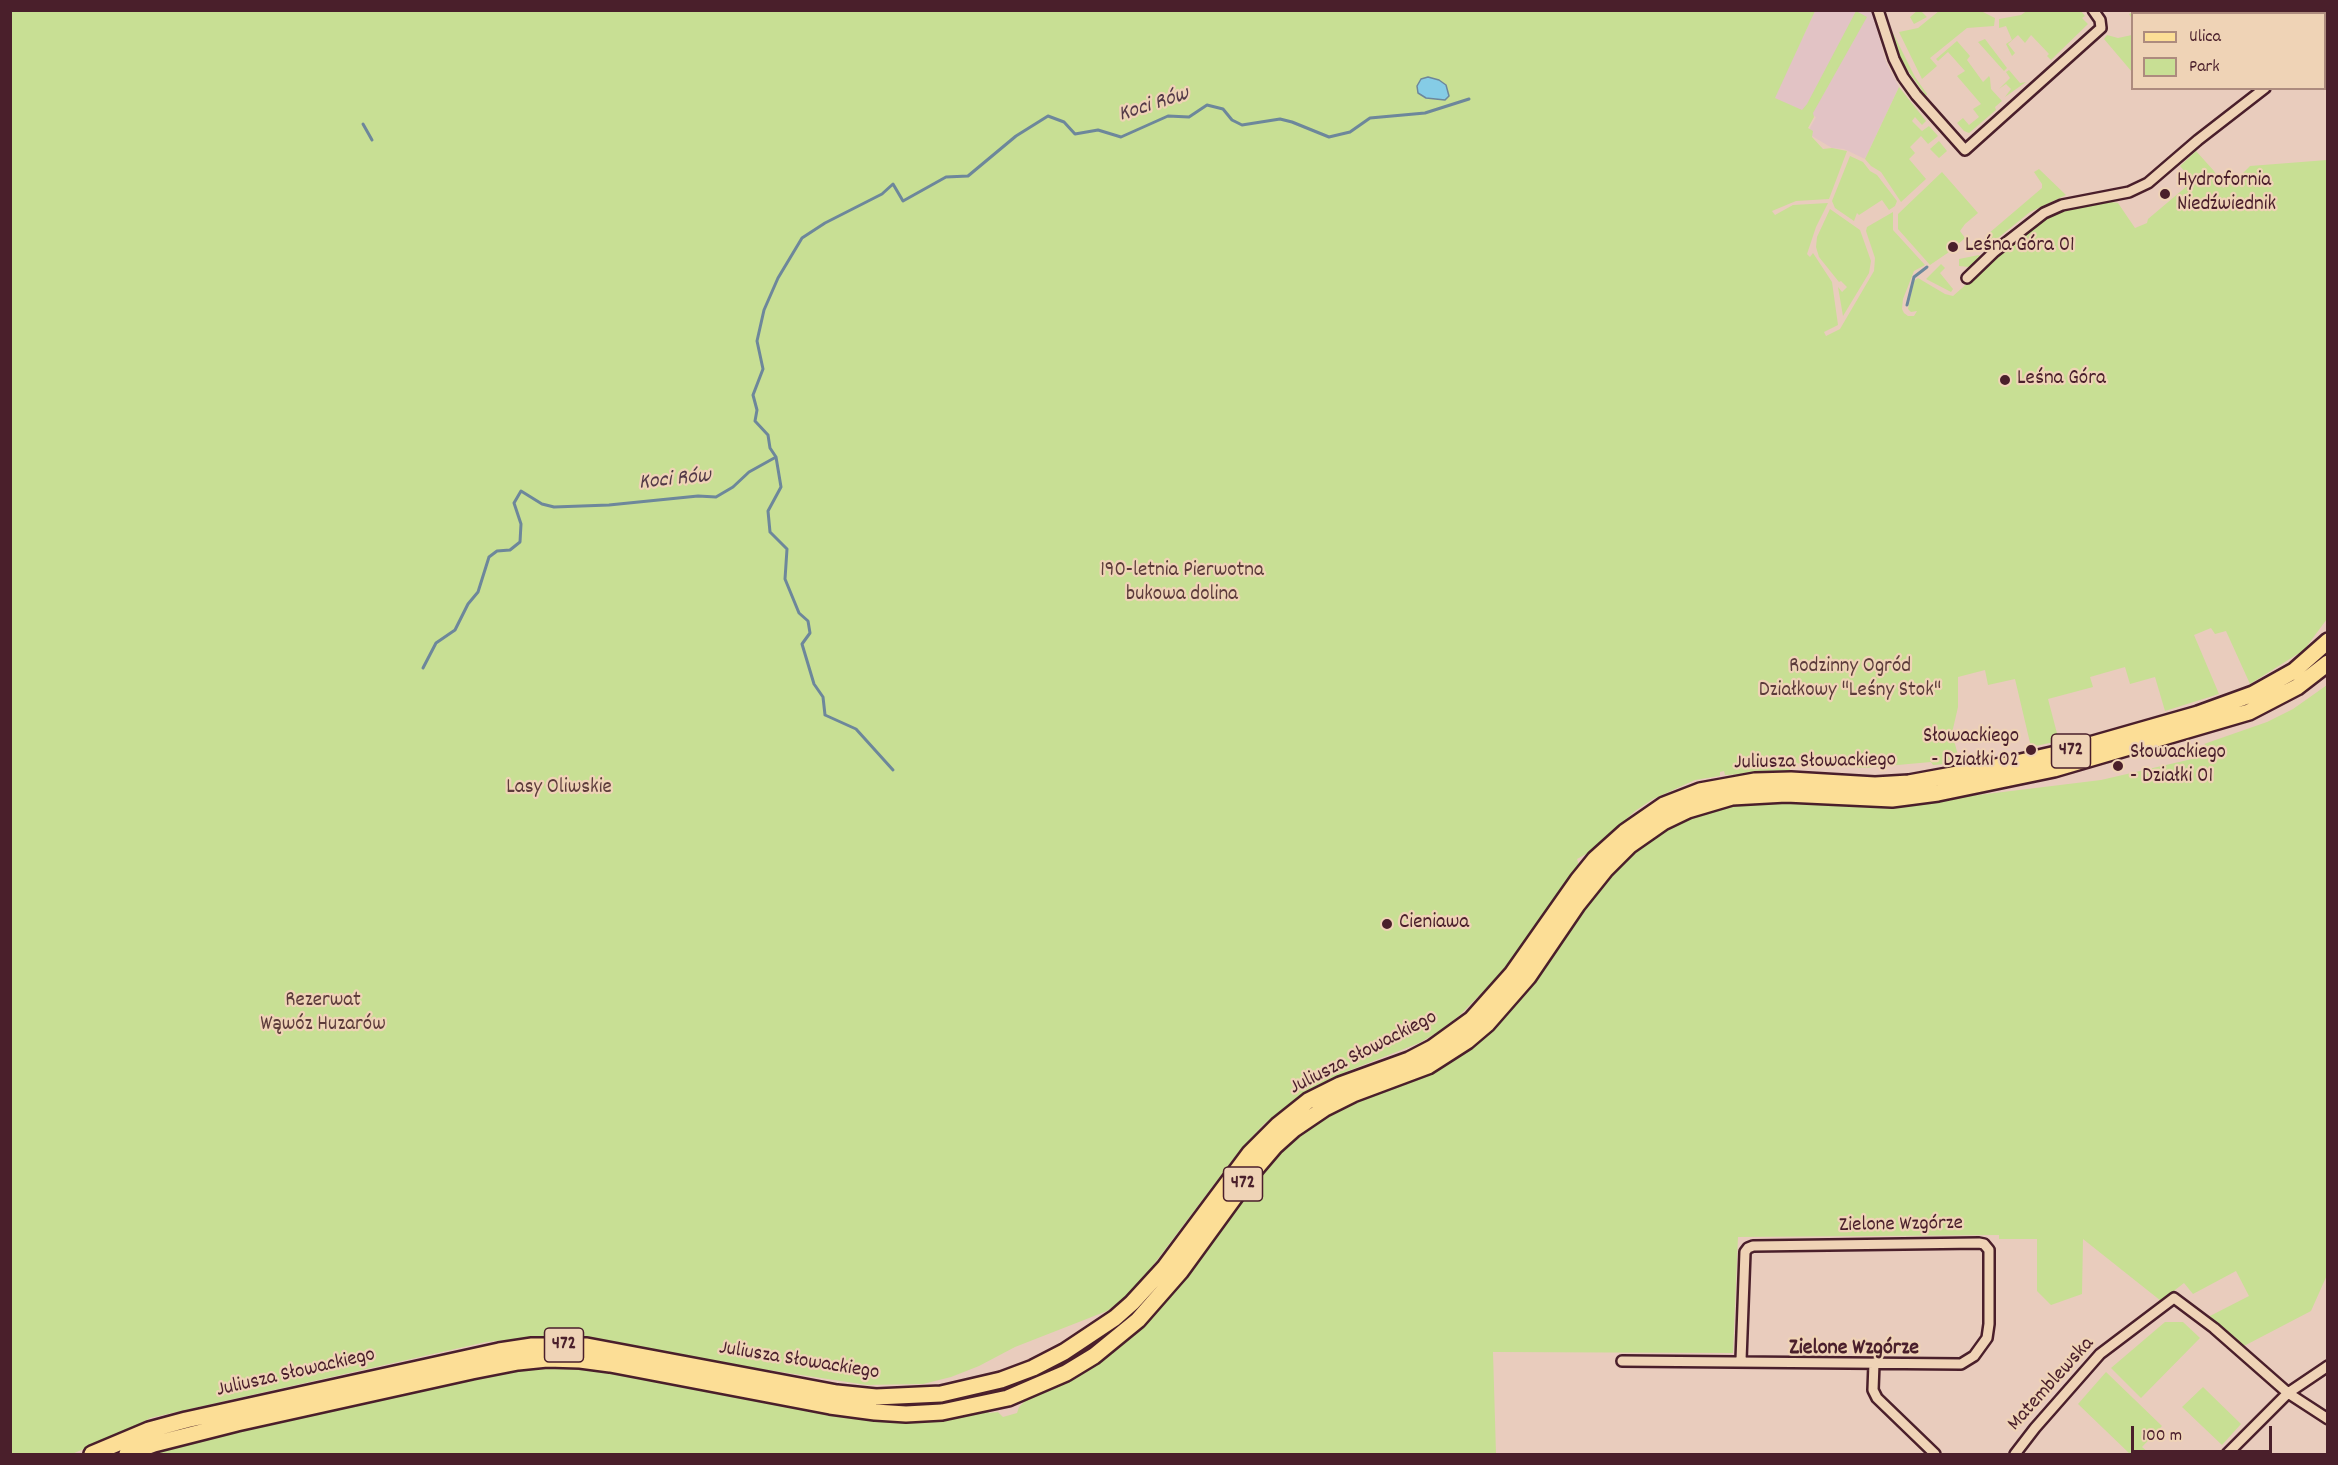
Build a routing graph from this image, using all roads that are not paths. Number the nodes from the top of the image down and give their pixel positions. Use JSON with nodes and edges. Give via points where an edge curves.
{"nodes":[{"id":1,"x":1878,"y":10,"type":"edge"},
{"id":2,"x":2093,"y":10,"type":"edge"},
{"id":3,"x":2262,"y":90,"type":"edge"},
{"id":4,"x":1967,"y":278,"type":"dead end"},
{"id":5,"x":2328,"y":641,"type":"edge"},
{"id":6,"x":2328,"y":663,"type":"edge"},
{"id":7,"x":1741,"y":1360,"type":"junction"},
{"id":8,"x":1622,"y":1361,"type":"dead end"},
{"id":9,"x":1874,"y":1363,"type":"junction"},
{"id":10,"x":2328,"y":1366,"type":"edge"},
{"id":11,"x":384,"y":1383,"type":"junction"},
{"id":12,"x":2288,"y":1393,"type":"junction"},
{"id":13,"x":335,"y":1394,"type":"junction"},
{"id":14,"x":2328,"y":1419,"type":"edge"},
{"id":15,"x":1930,"y":1453,"type":"edge"},
{"id":16,"x":92,"y":1455,"type":"edge"},
{"id":17,"x":127,"y":1455,"type":"edge"},
{"id":18,"x":2015,"y":1455,"type":"edge"},
{"id":19,"x":2228,"y":1455,"type":"edge"}],
"edges":[{"from":1,"to":2,"type":"street","via":[[1903,77],[1965,150],[2101,28]]},
{"from":3,"to":4,"type":"street","via":[[2148,183],[2121,194],[2062,205],[2044,213]]},
{"from":5,"to":11,"type":"main road","name":"Juliusza Słowackiego","number":"472","via":[[2294,671],[2253,694],[2065,752],[1909,783],[1745,782],[1700,791],[1664,805],[1595,859],[1512,974],[1472,1019],[1432,1048],[1308,1101],[1250,1153],[1166,1267],[1132,1302],[1115,1318],[1033,1368],[941,1394],[876,1397],[559,1344],[499,1351]]},
{"from":6,"to":11,"type":"main road","name":"Juliusza Słowackiego","number":"472","via":[[2297,687],[2249,712],[2054,770],[1892,799],[1786,794],[1732,797],[1663,822],[1630,845],[1605,870],[1528,977],[1487,1024],[1428,1066],[1353,1094],[1294,1129],[1262,1160],[1180,1272],[1138,1320],[1112,1343],[1055,1379],[1008,1398],[942,1412],[875,1412],[610,1364],[547,1359]]},
{"from":7,"to":8,"type":"street","name":"Zielone Wzgórze"},
{"from":7,"to":9,"type":"street","name":"Zielone Wzgórze"},
{"from":7,"to":9,"type":"street","name":"Zielone Wzgórze","via":[[1745,1252],[1752,1246],[1984,1244],[1990,1256],[1989,1324],[1980,1350],[1957,1365]]},
{"from":9,"to":15,"type":"street","via":[[1877,1398]]},
{"from":10,"to":12,"type":"street"},
{"from":11,"to":13,"type":"main road","name":"Juliusza Słowackiego","number":"472"},
{"from":12,"to":14,"type":"street"},
{"from":12,"to":18,"type":"street","name":"Matemblewska","via":[[2174,1298],[2100,1354]]},
{"from":12,"to":19,"type":"street"},
{"from":13,"to":16,"type":"main road","name":"Juliusza Słowackiego","number":"472","via":[[186,1420]]},
{"from":13,"to":17,"type":"main road","name":"Juliusza Słowackiego","number":"472","via":[[154,1443]]}]}
